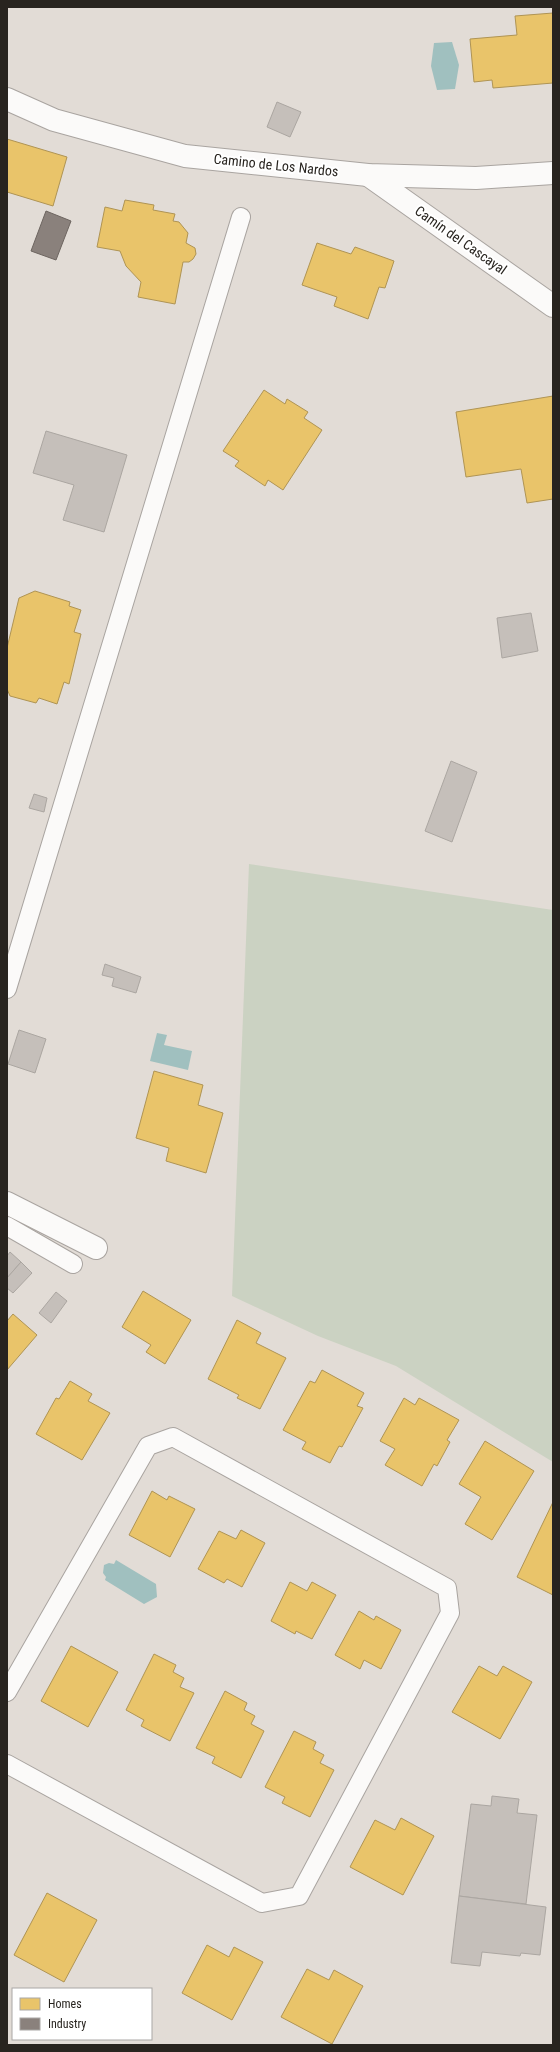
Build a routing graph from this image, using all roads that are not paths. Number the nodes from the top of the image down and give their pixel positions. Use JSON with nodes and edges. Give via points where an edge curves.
{"nodes":[{"id":1,"x":7,"y":99,"type":"edge"},
{"id":2,"x":553,"y":173,"type":"edge"},
{"id":3,"x":368,"y":175,"type":"junction"},
{"id":4,"x":241,"y":217,"type":"dead end"},
{"id":5,"x":553,"y":306,"type":"edge"},
{"id":6,"x":7,"y":989,"type":"edge"},
{"id":7,"x":7,"y":1203,"type":"edge"},
{"id":8,"x":7,"y":1226,"type":"edge"},
{"id":9,"x":96,"y":1248,"type":"dead end"},
{"id":10,"x":72,"y":1264,"type":"dead end"},
{"id":11,"x":7,"y":1692,"type":"edge"},
{"id":12,"x":7,"y":1764,"type":"edge"}],
"edges":[{"from":1,"to":3,"type":"street","name":"Camino de Los Nardos","via":[[54,120],[185,156]]},
{"from":2,"to":3,"type":"street","name":"Camino de Los Nardos","via":[[476,178]]},
{"from":3,"to":5,"type":"street","name":"Camín del Cascayal"},
{"from":4,"to":6,"type":"lane"},
{"from":7,"to":9,"type":"street"},
{"from":8,"to":10,"type":"lane"},
{"from":11,"to":12,"type":"lane","via":[[148,1446],[172,1437],[447,1588],[450,1613],[299,1896],[262,1903]]}]}
